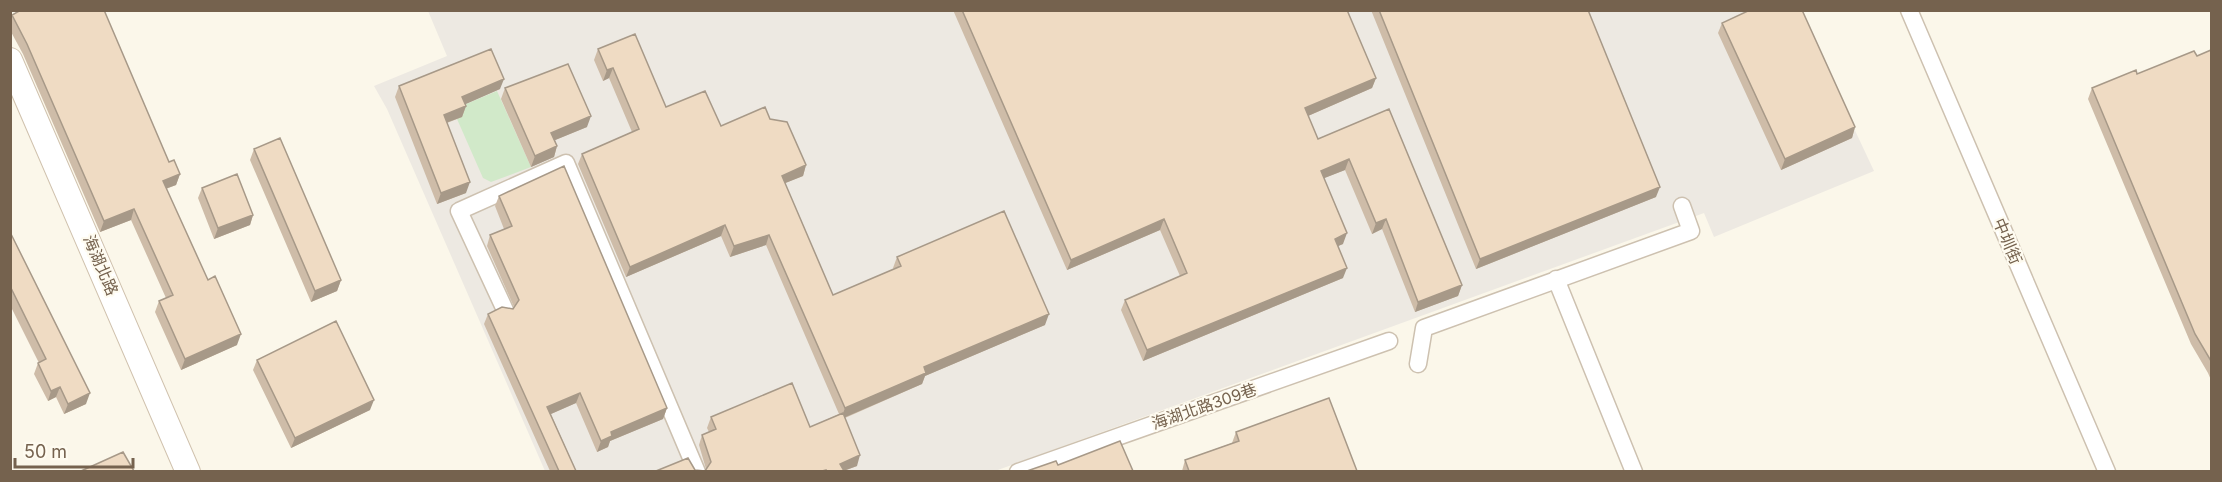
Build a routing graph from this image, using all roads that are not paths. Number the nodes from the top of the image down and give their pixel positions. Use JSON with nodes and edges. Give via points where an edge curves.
{"nodes":[{"id":1,"x":1909,"y":10,"type":"edge"},
{"id":2,"x":10,"y":60,"type":"edge"},
{"id":3,"x":1682,"y":206,"type":"dead end"},
{"id":4,"x":1556,"y":279,"type":"junction"},
{"id":5,"x":505,"y":310,"type":"edge"},
{"id":6,"x":1389,"y":341,"type":"dead end"},
{"id":7,"x":1418,"y":364,"type":"dead end"},
{"id":8,"x":188,"y":471,"type":"edge"},
{"id":9,"x":697,"y":471,"type":"edge"},
{"id":10,"x":1018,"y":471,"type":"edge"},
{"id":11,"x":1634,"y":471,"type":"edge"},
{"id":12,"x":2108,"y":471,"type":"edge"}],
"edges":[{"from":1,"to":12,"type":"street","name":"中圳街"},
{"from":2,"to":8,"type":"street","name":"海湖北路"},
{"from":3,"to":4,"type":"street","via":[[1691,231]]},
{"from":4,"to":7,"type":"street","via":[[1424,328]]},
{"from":4,"to":11,"type":"street"},
{"from":5,"to":9,"type":"street","via":[[459,211],[566,163]]},
{"from":6,"to":10,"type":"street","name":"海湖北路309巷"}]}
